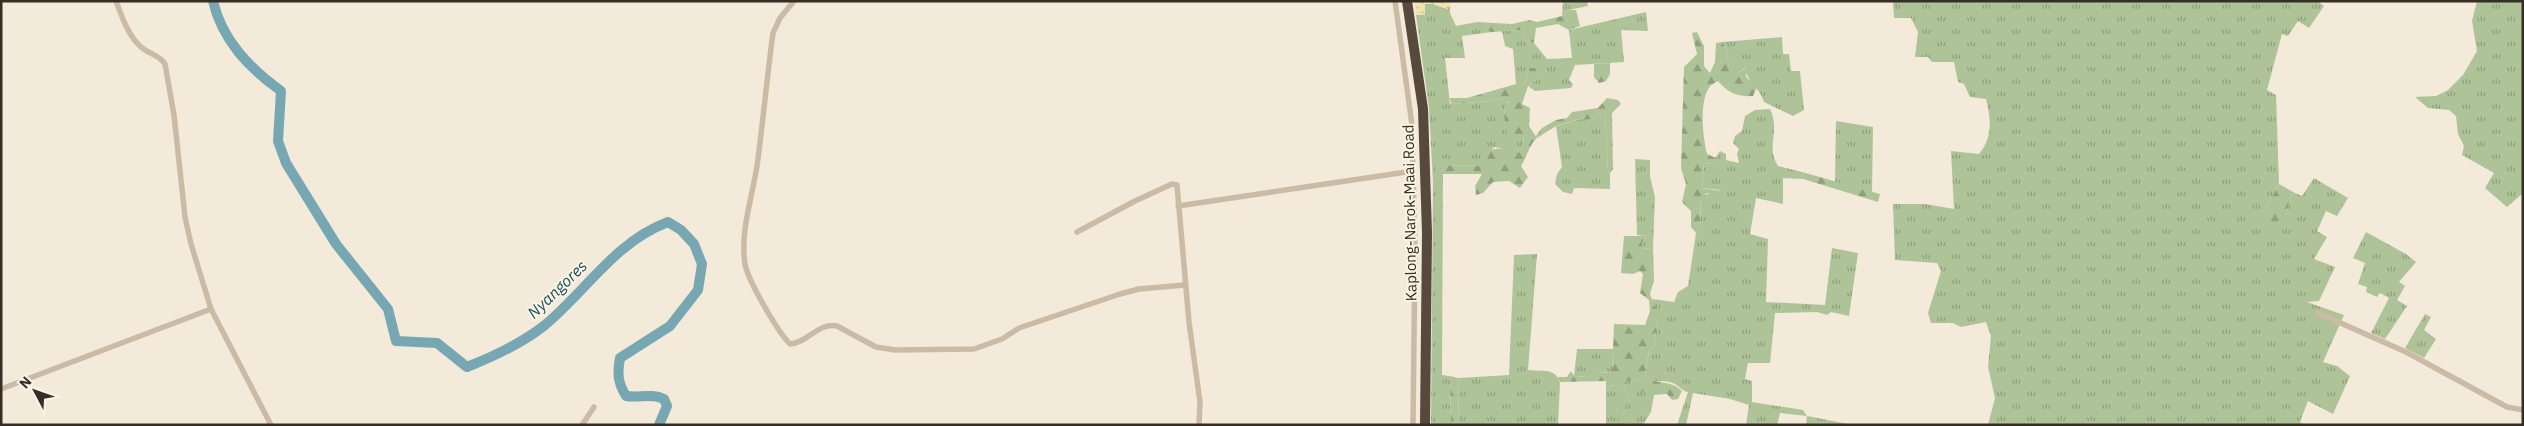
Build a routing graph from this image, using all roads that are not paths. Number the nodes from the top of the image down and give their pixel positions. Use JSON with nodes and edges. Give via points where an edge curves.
{"nodes":[{"id":1,"x":116,"y":1,"type":"edge"},
{"id":2,"x":794,"y":1,"type":"edge"},
{"id":3,"x":1395,"y":1,"type":"edge"},
{"id":4,"x":1408,"y":1,"type":"edge"},
{"id":5,"x":1413,"y":37,"type":"junction"},
{"id":6,"x":1400,"y":39,"type":"junction"},
{"id":7,"x":1413,"y":170,"type":"junction"},
{"id":8,"x":1178,"y":206,"type":"junction"},
{"id":9,"x":1077,"y":232,"type":"dead end"},
{"id":10,"x":1185,"y":285,"type":"junction"},
{"id":11,"x":211,"y":309,"type":"junction"},
{"id":12,"x":2318,"y":313,"type":"dead end"},
{"id":13,"x":1,"y":389,"type":"edge"},
{"id":14,"x":594,"y":407,"type":"dead end"},
{"id":15,"x":2523,"y":410,"type":"edge"},
{"id":16,"x":271,"y":425,"type":"edge"},
{"id":17,"x":582,"y":425,"type":"edge"},
{"id":18,"x":1199,"y":425,"type":"edge"},
{"id":19,"x":1413,"y":425,"type":"edge"},
{"id":20,"x":1425,"y":425,"type":"edge"}],
"edges":[{"from":1,"to":11,"type":"street","via":[[134,40],[165,64],[185,217]]},
{"from":2,"to":10,"type":"street","via":[[773,33],[744,248],[745,264],[753,286],[790,344],[830,325],[876,347],[895,350],[974,349],[1002,339],[1019,328],[1120,294]]},
{"from":3,"to":6,"type":"street"},
{"from":4,"to":5,"type":"highway","name":"Kaplong-Narok-Maai Road"},
{"from":5,"to":6,"type":"street"},
{"from":5,"to":20,"type":"highway","name":"Kaplong-Narok-Maai Road","via":[[1423,109],[1426,166]]},
{"from":6,"to":7,"type":"street","via":[[1412,125]]},
{"from":7,"to":8,"type":"street"},
{"from":7,"to":19,"type":"street"},
{"from":8,"to":9,"type":"street","via":[[1177,185],[1172,184]]},
{"from":8,"to":10,"type":"street"},
{"from":10,"to":18,"type":"street","via":[[1200,402]]},
{"from":11,"to":13,"type":"street"},
{"from":11,"to":16,"type":"street"},
{"from":12,"to":15,"type":"street","via":[[2377,338],[2507,407]]},
{"from":14,"to":17,"type":"street"}]}
